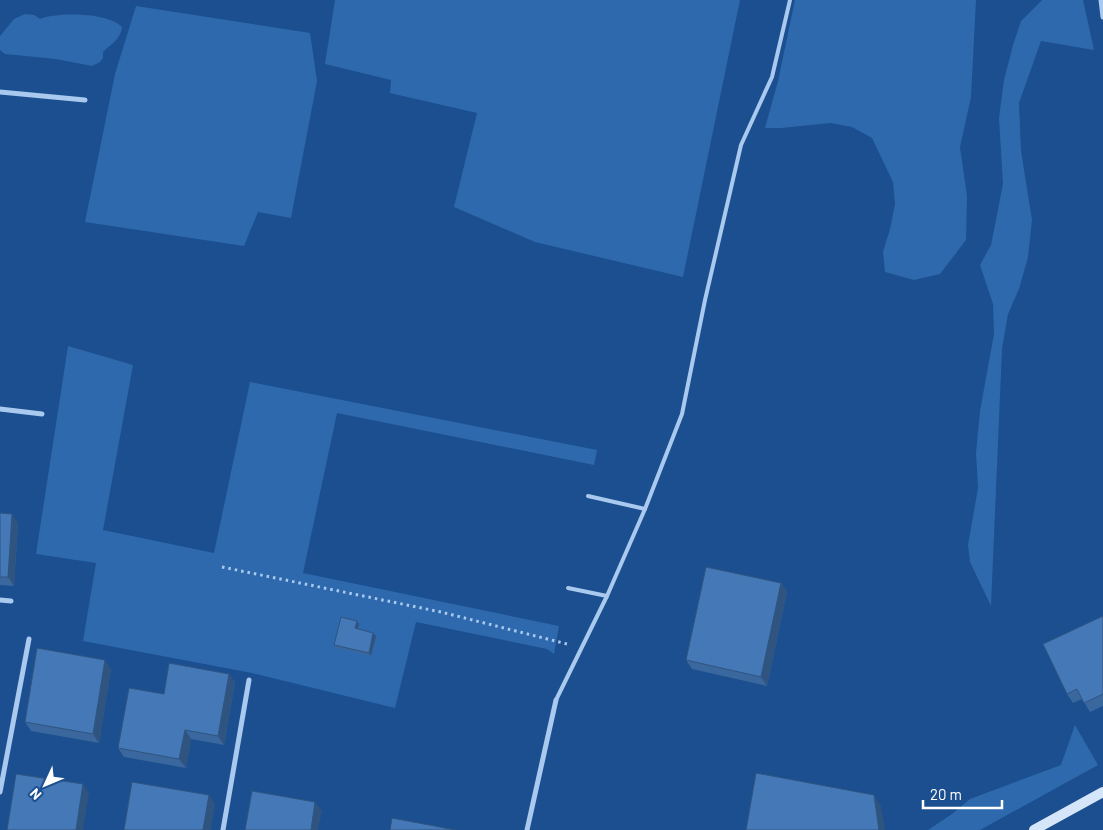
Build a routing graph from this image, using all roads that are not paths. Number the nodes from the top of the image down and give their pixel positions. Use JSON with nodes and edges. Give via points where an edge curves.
{"nodes":[{"id":1,"x":790,"y":0,"type":"edge"},
{"id":2,"x":1101,"y":0,"type":"edge"},
{"id":3,"x":1103,"y":17,"type":"edge"},
{"id":4,"x":0,"y":92,"type":"edge"},
{"id":5,"x":85,"y":100,"type":"dead end"},
{"id":6,"x":0,"y":409,"type":"edge"},
{"id":7,"x":42,"y":414,"type":"dead end"},
{"id":8,"x":588,"y":496,"type":"dead end"},
{"id":9,"x":645,"y":510,"type":"junction"},
{"id":10,"x":568,"y":588,"type":"dead end"},
{"id":11,"x":607,"y":596,"type":"junction"},
{"id":12,"x":0,"y":600,"type":"edge"},
{"id":13,"x":11,"y":601,"type":"dead end"},
{"id":14,"x":29,"y":639,"type":"dead end"},
{"id":15,"x":248,"y":680,"type":"dead end"},
{"id":16,"x":556,"y":700,"type":"joint"},
{"id":17,"x":0,"y":792,"type":"edge"},
{"id":18,"x":1103,"y":792,"type":"edge"},
{"id":19,"x":223,"y":830,"type":"edge"},
{"id":20,"x":527,"y":830,"type":"edge"},
{"id":21,"x":1034,"y":830,"type":"edge"}],
"edges":[{"from":1,"to":9,"type":"lane","via":[[772,77],[741,144],[682,414]]},
{"from":2,"to":3,"type":"street"},
{"from":4,"to":5,"type":"street"},
{"from":6,"to":7,"type":"street"},
{"from":8,"to":9,"type":"lane"},
{"from":9,"to":11,"type":"lane"},
{"from":10,"to":11,"type":"lane"},
{"from":11,"to":16,"type":"lane"},
{"from":12,"to":13,"type":"street"},
{"from":14,"to":17,"type":"street"},
{"from":15,"to":19,"type":"street"},
{"from":16,"to":20,"type":"street"},
{"from":18,"to":21,"type":"main road"}]}
